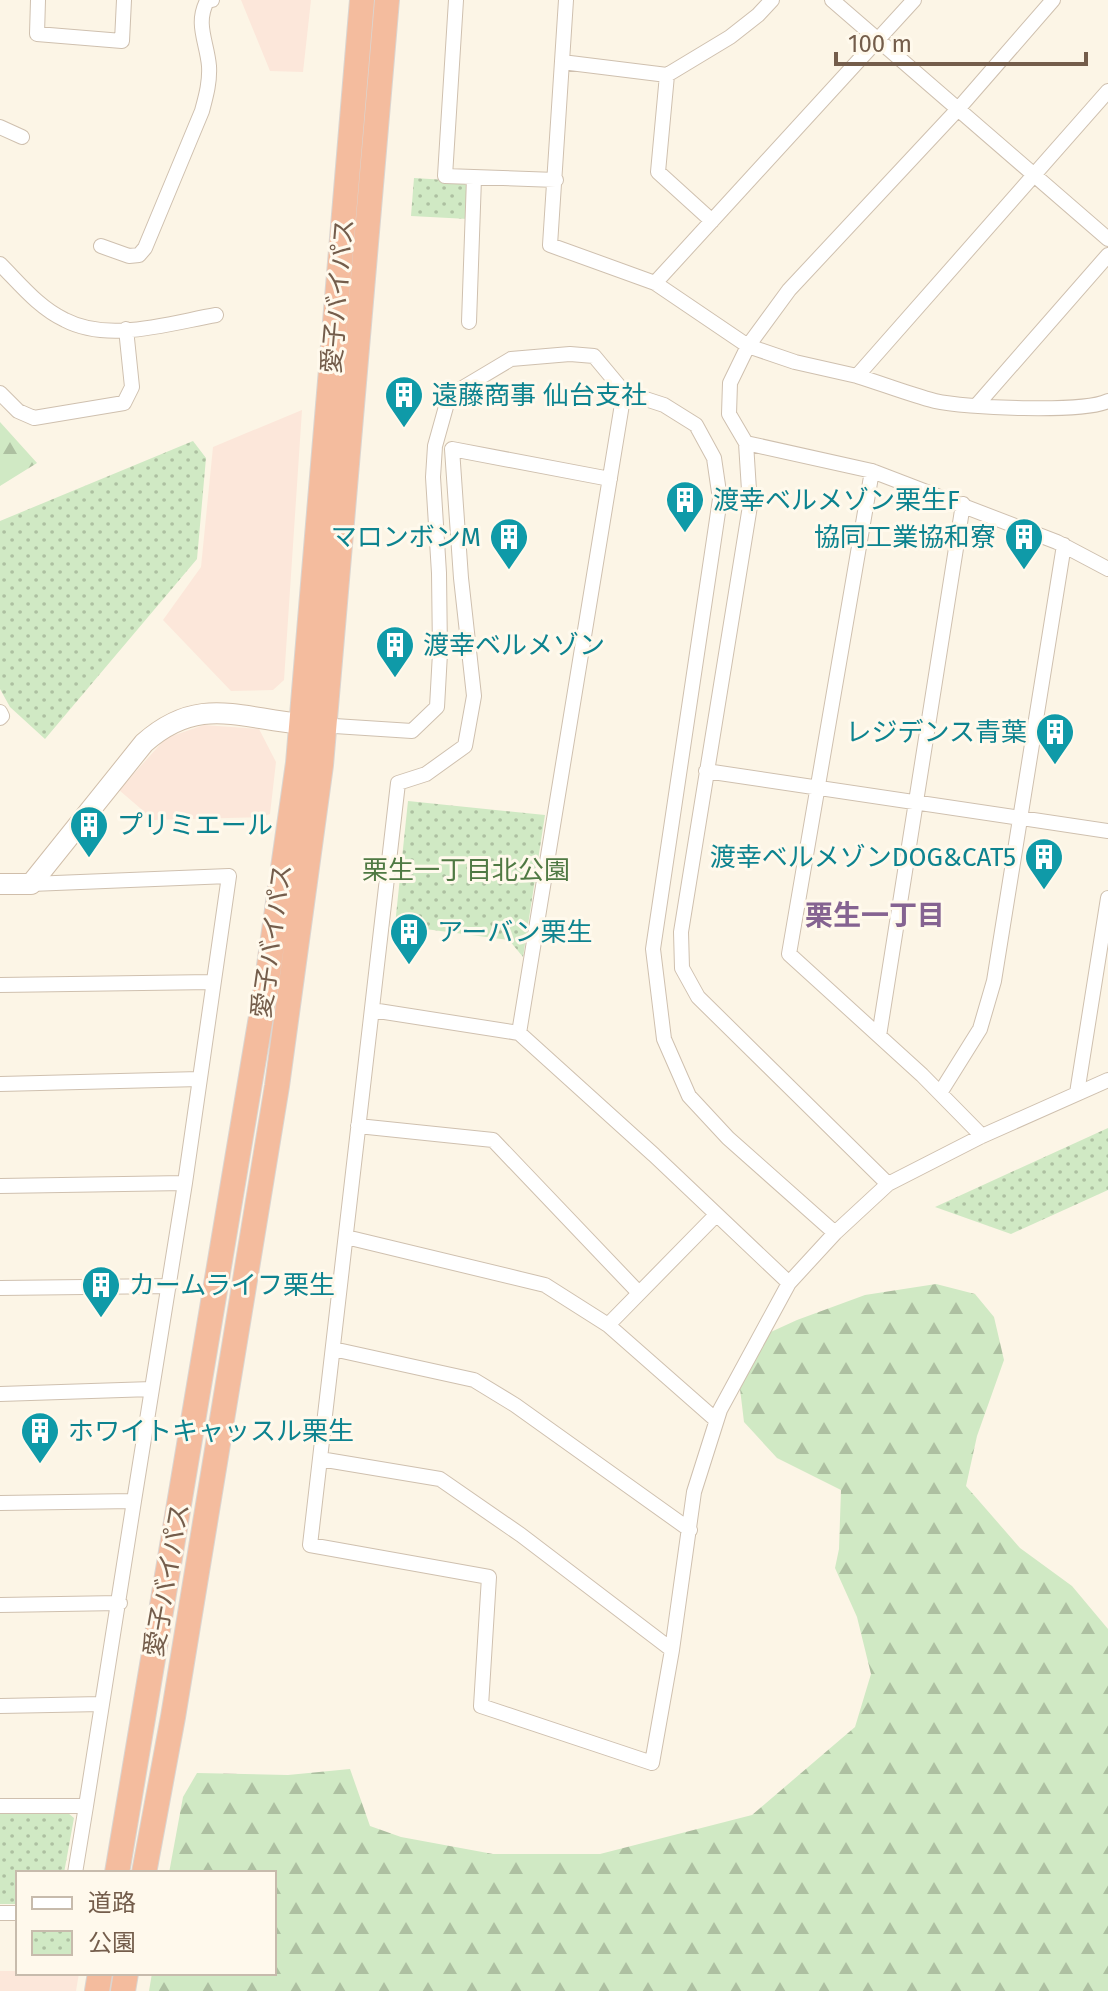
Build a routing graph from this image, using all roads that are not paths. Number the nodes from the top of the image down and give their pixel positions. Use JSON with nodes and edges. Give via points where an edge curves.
{"nodes":[{"id":1,"x":38,"y":0,"type":"edge"},
{"id":2,"x":124,"y":0,"type":"edge"},
{"id":3,"x":212,"y":0,"type":"edge"},
{"id":4,"x":362,"y":0,"type":"edge"},
{"id":5,"x":387,"y":0,"type":"edge"},
{"id":6,"x":456,"y":0,"type":"edge"},
{"id":7,"x":566,"y":0,"type":"edge"},
{"id":8,"x":772,"y":0,"type":"edge"},
{"id":9,"x":832,"y":0,"type":"edge"},
{"id":10,"x":914,"y":0,"type":"edge"},
{"id":11,"x":1053,"y":0,"type":"edge"},
{"id":12,"x":878,"y":41,"type":"junction"},
{"id":13,"x":562,"y":62,"type":"junction"},
{"id":14,"x":667,"y":75,"type":"junction"},
{"id":15,"x":1108,"y":91,"type":"edge"},
{"id":16,"x":959,"y":108,"type":"junction"},
{"id":17,"x":0,"y":127,"type":"edge"},
{"id":18,"x":22,"y":137,"type":"dead end"},
{"id":19,"x":1033,"y":174,"type":"junction"},
{"id":20,"x":474,"y":178,"type":"junction"},
{"id":21,"x":556,"y":180,"type":"junction"},
{"id":22,"x":712,"y":221,"type":"junction"},
{"id":23,"x":1108,"y":239,"type":"edge"},
{"id":24,"x":101,"y":246,"type":"dead end"},
{"id":25,"x":1108,"y":255,"type":"edge"},
{"id":26,"x":0,"y":264,"type":"edge"},
{"id":27,"x":655,"y":283,"type":"junction"},
{"id":28,"x":216,"y":315,"type":"dead end"},
{"id":29,"x":469,"y":322,"type":"dead end"},
{"id":30,"x":126,"y":329,"type":"junction"},
{"id":31,"x":748,"y":346,"type":"junction"},
{"id":32,"x":857,"y":376,"type":"junction"},
{"id":33,"x":624,"y":392,"type":"junction"},
{"id":34,"x":0,"y":393,"type":"edge"},
{"id":35,"x":1108,"y":401,"type":"edge"},
{"id":36,"x":976,"y":406,"type":"junction"},
{"id":37,"x":746,"y":443,"type":"junction"},
{"id":38,"x":872,"y":471,"type":"junction"},
{"id":39,"x":610,"y":479,"type":"junction"},
{"id":40,"x":963,"y":504,"type":"junction"},
{"id":41,"x":1064,"y":545,"type":"junction"},
{"id":42,"x":1108,"y":569,"type":"edge"},
{"id":43,"x":314,"y":725,"type":"junction"},
{"id":44,"x":706,"y":771,"type":"junction"},
{"id":45,"x":820,"y":788,"type":"junction"},
{"id":46,"x":916,"y":802,"type":"junction"},
{"id":47,"x":1020,"y":818,"type":"junction"},
{"id":48,"x":1108,"y":831,"type":"edge"},
{"id":49,"x":0,"y":884,"type":"edge"},
{"id":50,"x":31,"y":884,"type":"junction"},
{"id":51,"x":1108,"y":898,"type":"edge"},
{"id":52,"x":213,"y":982,"type":"junction"},
{"id":53,"x":0,"y":985,"type":"edge"},
{"id":54,"x":372,"y":1010,"type":"junction"},
{"id":55,"x":519,"y":1033,"type":"junction"},
{"id":56,"x":879,"y":1036,"type":"junction"},
{"id":57,"x":200,"y":1079,"type":"junction"},
{"id":58,"x":1108,"y":1080,"type":"edge"},
{"id":59,"x":0,"y":1084,"type":"edge"},
{"id":60,"x":940,"y":1093,"type":"junction"},
{"id":61,"x":1077,"y":1093,"type":"junction"},
{"id":62,"x":358,"y":1126,"type":"junction"},
{"id":63,"x":982,"y":1136,"type":"junction"},
{"id":64,"x":185,"y":1183,"type":"junction"},
{"id":65,"x":888,"y":1184,"type":"junction"},
{"id":66,"x":0,"y":1186,"type":"edge"},
{"id":67,"x":716,"y":1215,"type":"junction"},
{"id":68,"x":835,"y":1233,"type":"junction"},
{"id":69,"x":346,"y":1237,"type":"junction"},
{"id":70,"x":789,"y":1283,"type":"junction"},
{"id":71,"x":169,"y":1286,"type":"junction"},
{"id":72,"x":0,"y":1288,"type":"edge"},
{"id":73,"x":639,"y":1293,"type":"junction"},
{"id":74,"x":608,"y":1325,"type":"junction"},
{"id":75,"x":333,"y":1349,"type":"junction"},
{"id":76,"x":152,"y":1389,"type":"junction"},
{"id":77,"x":0,"y":1394,"type":"edge"},
{"id":78,"x":716,"y":1420,"type":"junction"},
{"id":79,"x":320,"y":1459,"type":"junction"},
{"id":80,"x":134,"y":1501,"type":"junction"},
{"id":81,"x":0,"y":1503,"type":"edge"},
{"id":82,"x":690,"y":1530,"type":"junction"},
{"id":83,"x":120,"y":1603,"type":"junction"},
{"id":84,"x":0,"y":1605,"type":"edge"},
{"id":85,"x":672,"y":1650,"type":"junction"},
{"id":86,"x":102,"y":1704,"type":"junction"},
{"id":87,"x":0,"y":1706,"type":"edge"},
{"id":88,"x":0,"y":1806,"type":"edge"},
{"id":89,"x":86,"y":1806,"type":"junction"},
{"id":90,"x":75,"y":1871,"type":"edge"},
{"id":91,"x":117,"y":1871,"type":"edge"},
{"id":92,"x":144,"y":1871,"type":"edge"}],
"edges":[{"from":1,"to":2,"type":"street","via":[[37,34],[122,41]]},
{"from":3,"to":24,"type":"street","via":[[200,14],[208,89],[145,248],[129,256]]},
{"from":4,"to":43,"type":"highway","name":"愛子バイパス"},
{"from":5,"to":43,"type":"highway","name":"愛子バイパス"},
{"from":6,"to":20,"type":"street","via":[[445,176]]},
{"from":7,"to":13,"type":"street"},
{"from":8,"to":14,"type":"street","via":[[730,37]]},
{"from":9,"to":12,"type":"street"},
{"from":10,"to":12,"type":"street"},
{"from":11,"to":16,"type":"street"},
{"from":12,"to":16,"type":"street"},
{"from":12,"to":22,"type":"street"},
{"from":13,"to":14,"type":"street"},
{"from":13,"to":21,"type":"street"},
{"from":14,"to":22,"type":"street","via":[[658,172]]},
{"from":15,"to":19,"type":"street"},
{"from":16,"to":19,"type":"street"},
{"from":16,"to":31,"type":"street","via":[[789,290]]},
{"from":17,"to":18,"type":"street"},
{"from":19,"to":23,"type":"street"},
{"from":19,"to":32,"type":"street"},
{"from":20,"to":21,"type":"street"},
{"from":20,"to":29,"type":"street"},
{"from":21,"to":27,"type":"street","via":[[550,245]]},
{"from":22,"to":27,"type":"street"},
{"from":25,"to":36,"type":"street"},
{"from":26,"to":30,"type":"street","via":[[65,321],[94,330]]},
{"from":27,"to":31,"type":"street"},
{"from":28,"to":30,"type":"street"},
{"from":30,"to":34,"type":"street","via":[[132,387],[124,403],[34,418]]},
{"from":31,"to":32,"type":"street"},
{"from":31,"to":37,"type":"street","via":[[730,383],[729,414]]},
{"from":32,"to":36,"type":"street","via":[[936,401]]},
{"from":33,"to":39,"type":"street"},
{"from":33,"to":43,"type":"street","via":[[594,356],[570,354],[511,359],[449,396],[435,446],[433,477],[440,621],[437,707],[412,731]]},
{"from":33,"to":68,"type":"street","via":[[664,405],[696,425],[714,458],[720,499],[653,949],[664,1039],[689,1096]]},
{"from":35,"to":36,"type":"street","via":[[1084,407]]},
{"from":37,"to":38,"type":"street"},
{"from":37,"to":44,"type":"street","via":[[750,506]]},
{"from":38,"to":40,"type":"street"},
{"from":38,"to":45,"type":"street"},
{"from":39,"to":54,"type":"street","via":[[452,449],[474,696],[465,746],[426,774],[398,783]]},
{"from":39,"to":55,"type":"street"},
{"from":40,"to":41,"type":"street"},
{"from":40,"to":46,"type":"street"},
{"from":41,"to":42,"type":"street"},
{"from":41,"to":47,"type":"street"},
{"from":43,"to":50,"type":"street","via":[[201,712],[161,727]]},
{"from":43,"to":91,"type":"highway","name":"愛子バイパス"},
{"from":43,"to":92,"type":"highway","name":"愛子バイパス","via":[[277,1086]]},
{"from":44,"to":45,"type":"street"},
{"from":44,"to":65,"type":"street","via":[[681,932],[682,968],[698,997]]},
{"from":45,"to":46,"type":"street"},
{"from":45,"to":56,"type":"street","via":[[789,954]]},
{"from":46,"to":47,"type":"street"},
{"from":46,"to":56,"type":"street"},
{"from":47,"to":48,"type":"street"},
{"from":47,"to":60,"type":"street","via":[[994,981],[980,1029]]},
{"from":49,"to":50,"type":"street"},
{"from":50,"to":52,"type":"street","via":[[229,876]]},
{"from":51,"to":61,"type":"street"},
{"from":52,"to":53,"type":"street"},
{"from":52,"to":57,"type":"street"},
{"from":54,"to":55,"type":"street"},
{"from":54,"to":62,"type":"street"},
{"from":55,"to":67,"type":"street"},
{"from":56,"to":60,"type":"street"},
{"from":57,"to":59,"type":"street"},
{"from":57,"to":64,"type":"street"},
{"from":58,"to":61,"type":"street"},
{"from":60,"to":63,"type":"street"},
{"from":61,"to":63,"type":"street"},
{"from":62,"to":69,"type":"street"},
{"from":62,"to":73,"type":"street","via":[[493,1140]]},
{"from":63,"to":65,"type":"street"},
{"from":64,"to":66,"type":"street"},
{"from":64,"to":71,"type":"street"},
{"from":65,"to":68,"type":"street"},
{"from":67,"to":70,"type":"street"},
{"from":67,"to":73,"type":"street"},
{"from":68,"to":70,"type":"street"},
{"from":69,"to":74,"type":"street","via":[[545,1285]]},
{"from":69,"to":75,"type":"street"},
{"from":70,"to":78,"type":"street"},
{"from":71,"to":72,"type":"street"},
{"from":71,"to":76,"type":"street"},
{"from":73,"to":74,"type":"street"},
{"from":74,"to":78,"type":"street"},
{"from":75,"to":79,"type":"street"},
{"from":75,"to":82,"type":"street","via":[[474,1380]]},
{"from":76,"to":77,"type":"street"},
{"from":76,"to":80,"type":"street"},
{"from":78,"to":82,"type":"street","via":[[694,1492]]},
{"from":79,"to":85,"type":"street","via":[[440,1479]]},
{"from":79,"to":85,"type":"street","via":[[310,1545],[489,1577],[481,1706],[652,1763]]},
{"from":80,"to":81,"type":"street"},
{"from":80,"to":83,"type":"street"},
{"from":82,"to":85,"type":"street"},
{"from":83,"to":84,"type":"street"},
{"from":83,"to":86,"type":"street"},
{"from":86,"to":87,"type":"street"},
{"from":86,"to":89,"type":"street"},
{"from":88,"to":89,"type":"street"},
{"from":89,"to":90,"type":"street"}]}
